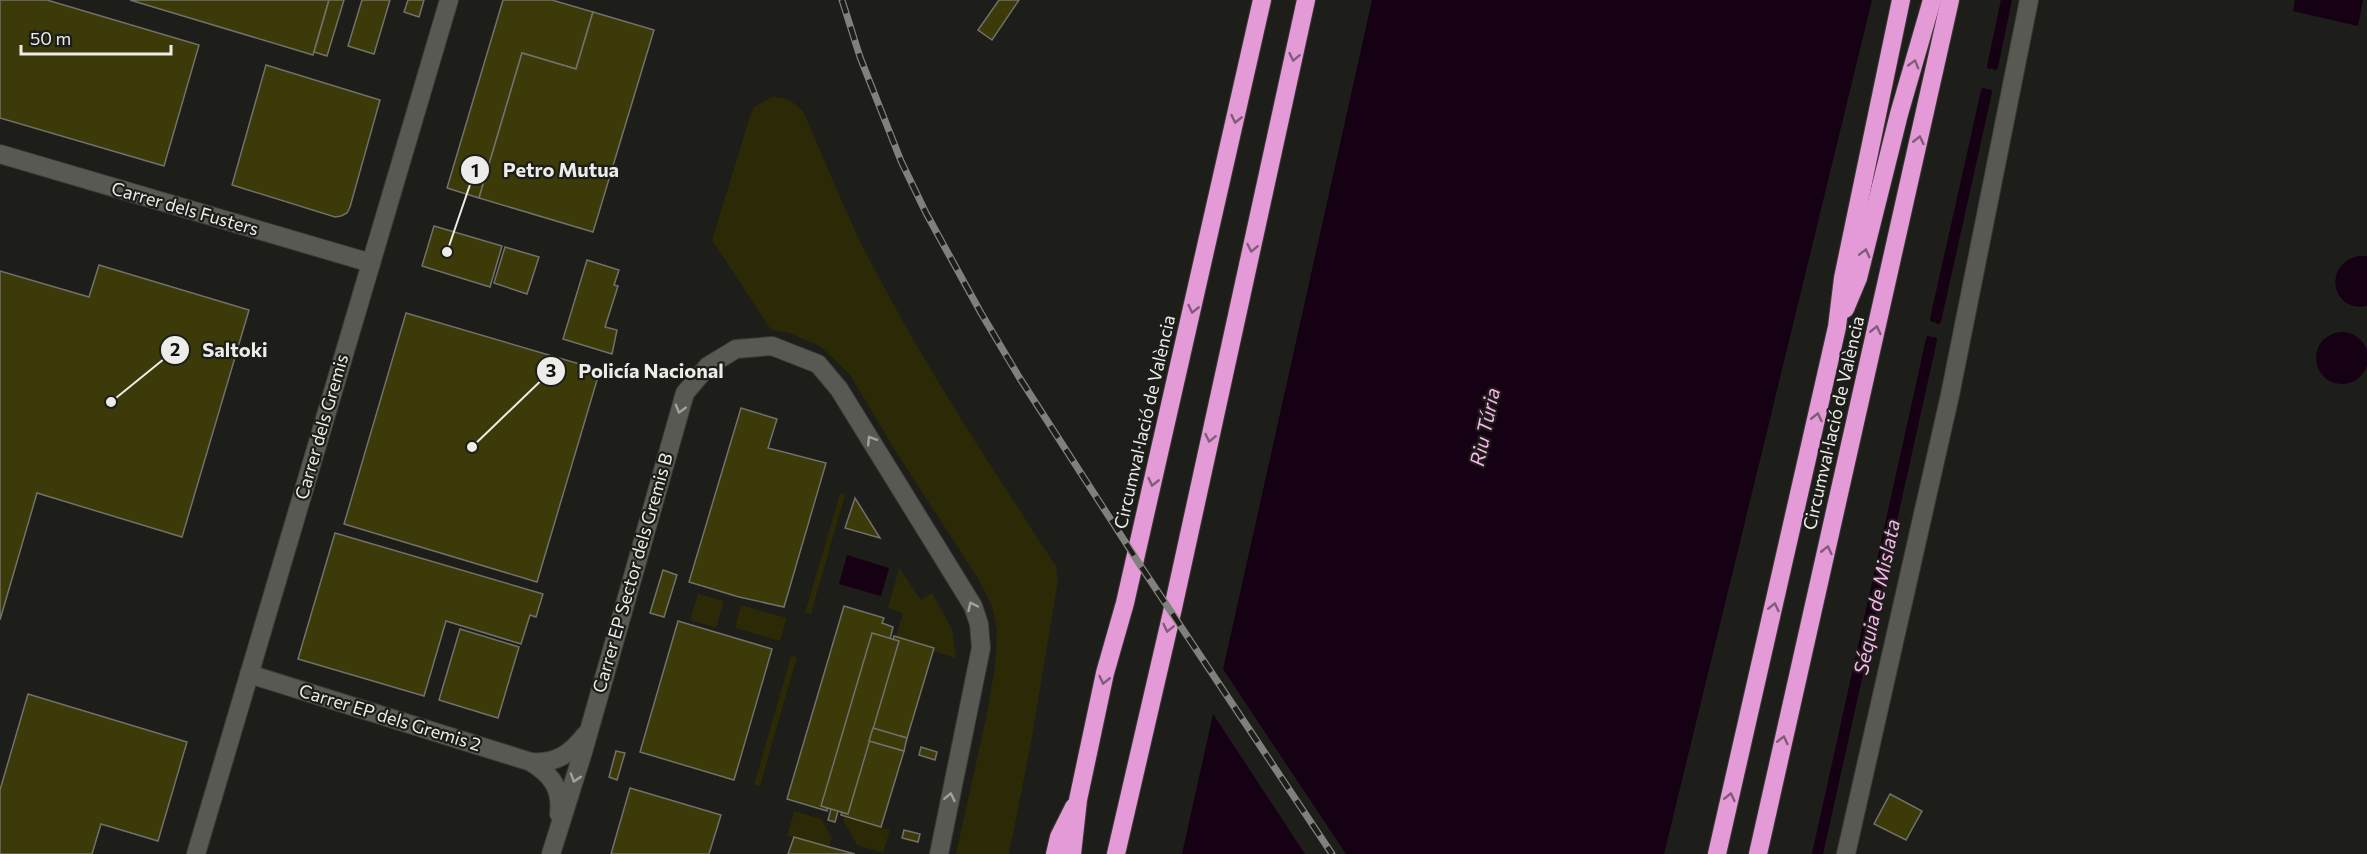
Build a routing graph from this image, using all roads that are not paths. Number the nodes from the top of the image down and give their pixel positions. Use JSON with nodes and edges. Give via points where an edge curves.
{"nodes":[{"id":1,"x":449,"y":0,"type":"edge"},
{"id":2,"x":1262,"y":0,"type":"edge"},
{"id":3,"x":1306,"y":0,"type":"edge"},
{"id":4,"x":1901,"y":0,"type":"edge"},
{"id":5,"x":1932,"y":0,"type":"edge"},
{"id":6,"x":1950,"y":0,"type":"edge"},
{"id":7,"x":2029,"y":0,"type":"edge"},
{"id":8,"x":0,"y":154,"type":"edge"},
{"id":9,"x":370,"y":263,"type":"junction"},
{"id":10,"x":1837,"y":327,"type":"junction"},
{"id":11,"x":249,"y":674,"type":"junction"},
{"id":12,"x":588,"y":731,"type":"junction"},
{"id":13,"x":531,"y":762,"type":"junction"},
{"id":14,"x":1078,"y":800,"type":"junction"},
{"id":15,"x":556,"y":833,"type":"junction"},
{"id":16,"x":196,"y":854,"type":"edge"},
{"id":17,"x":550,"y":854,"type":"edge"},
{"id":18,"x":939,"y":854,"type":"edge"},
{"id":19,"x":1055,"y":854,"type":"edge"},
{"id":20,"x":1072,"y":854,"type":"edge"},
{"id":21,"x":1116,"y":854,"type":"edge"},
{"id":22,"x":1718,"y":854,"type":"edge"},
{"id":23,"x":1758,"y":854,"type":"edge"},
{"id":24,"x":1846,"y":854,"type":"edge"}],
"edges":[{"from":1,"to":9,"type":"street","name":"Carrer dels Gremis"},
{"from":2,"to":14,"type":"highway","name":"Circumval·lació de València","one_way":true},
{"from":3,"to":21,"type":"highway","one_way":true},
{"from":4,"to":10,"type":"highway","name":"Circumval·lació de València","via":[[1843,278]]},
{"from":10,"to":5,"type":"highway","one_way":true,"via":[[1858,278]]},
{"from":23,"to":6,"type":"highway","name":"Circumval·lació de València","one_way":true},
{"from":7,"to":24,"type":"street","via":[[1950,395]]},
{"from":8,"to":9,"type":"street","name":"Carrer dels Fusters"},
{"from":9,"to":11,"type":"street","name":"Carrer dels Gremis"},
{"from":22,"to":10,"type":"highway","name":"Circumval·lació de València","one_way":true},
{"from":11,"to":13,"type":"street","name":"Carrer EP dels Gremis 2"},
{"from":11,"to":16,"type":"street","name":"Carrer dels Gremis"},
{"from":12,"to":13,"type":"street","via":[[566,756],[543,763]]},
{"from":12,"to":15,"type":"street","name":"Carrer EP Sector dels Gremis B","one_way":true},
{"from":18,"to":12,"type":"street","name":"Carrer EP Sector dels Gremis B","one_way":true,"via":[[981,648],[974,606],[839,389],[818,364],[772,346],[736,349],[708,366],[685,393]]},
{"from":13,"to":15,"type":"street","via":[[551,777],[558,789]]},
{"from":14,"to":19,"type":"highway"},
{"from":14,"to":20,"type":"highway","name":"Circumval·lació de València"},
{"from":15,"to":17,"type":"street","name":"Carrer EP Sector dels Gremis B"}]}
